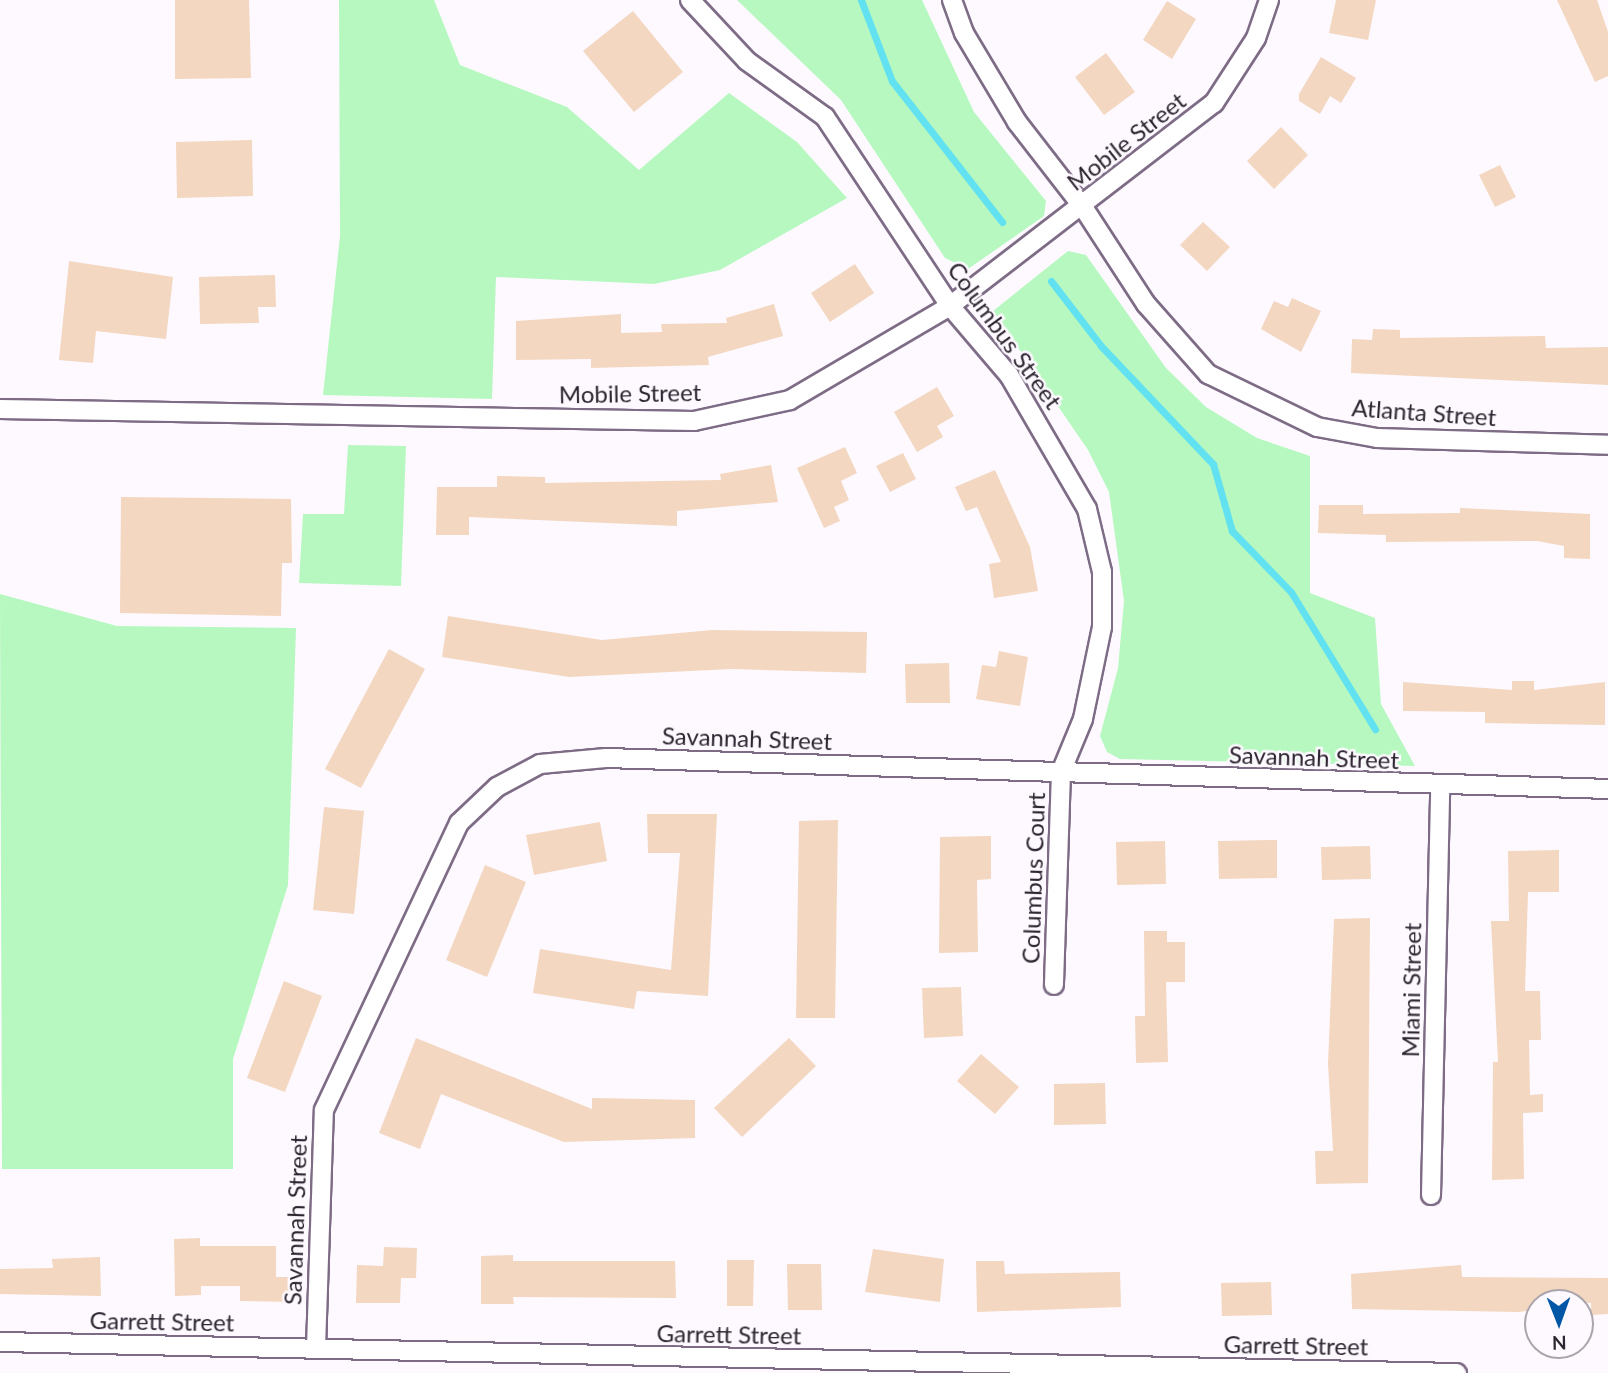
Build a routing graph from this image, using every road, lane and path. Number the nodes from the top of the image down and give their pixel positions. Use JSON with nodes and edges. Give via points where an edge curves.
{"nodes":[{"id":1,"x":690,"y":0,"type":"edge"},
{"id":2,"x":952,"y":0,"type":"edge"},
{"id":3,"x":1269,"y":0,"type":"edge"},
{"id":4,"x":1083,"y":206,"type":"junction"},
{"id":5,"x":950,"y":306,"type":"junction"},
{"id":6,"x":0,"y":409,"type":"edge"},
{"id":7,"x":1608,"y":445,"type":"edge"},
{"id":8,"x":1061,"y":772,"type":"junction"},
{"id":9,"x":1440,"y":785,"type":"junction"},
{"id":10,"x":1608,"y":789,"type":"edge"},
{"id":11,"x":1054,"y":985,"type":"dead end"},
{"id":12,"x":1431,"y":1195,"type":"dead end"},
{"id":13,"x":0,"y":1342,"type":"edge"},
{"id":14,"x":316,"y":1348,"type":"junction"},
{"id":15,"x":676,"y":1365,"type":"edge"},
{"id":16,"x":1457,"y":1373,"type":"edge"}],
"edges":[{"from":1,"to":5,"type":"street","name":"Columbus Street","via":[[747,61],[825,117]]},
{"from":2,"to":4,"type":"street","name":"Atlanta Street","via":[[964,33],[1017,122]]},
{"from":3,"to":4,"type":"street","name":"Mobile Street","via":[[1256,38],[1214,103]]},
{"from":4,"to":5,"type":"street","name":"Mobile Street"},
{"from":4,"to":7,"type":"street","name":"Atlanta Street","via":[[1146,304],[1209,374],[1268,409],[1317,427],[1377,438]]},
{"from":5,"to":6,"type":"street","name":"Mobile Street","via":[[790,400],[694,421]]},
{"from":5,"to":8,"type":"street","name":"Columbus Street","via":[[1009,375],[1087,509],[1102,572],[1102,627],[1083,719]]},
{"from":8,"to":9,"type":"street","name":"Savannah Street"},
{"from":8,"to":11,"type":"street","name":"Columbus Court"},
{"from":8,"to":14,"type":"street","name":"Savannah Street","via":[[606,758],[540,764],[497,787],[459,823],[324,1110]]},
{"from":9,"to":10,"type":"street","name":"Savannah Street"},
{"from":9,"to":12,"type":"street","name":"Miami Street"},
{"from":13,"to":14,"type":"street","name":"Garrett Street"},
{"from":14,"to":15,"type":"street","name":"Garrett Street"},
{"from":15,"to":16,"type":"street","name":"Garrett Street"}]}
